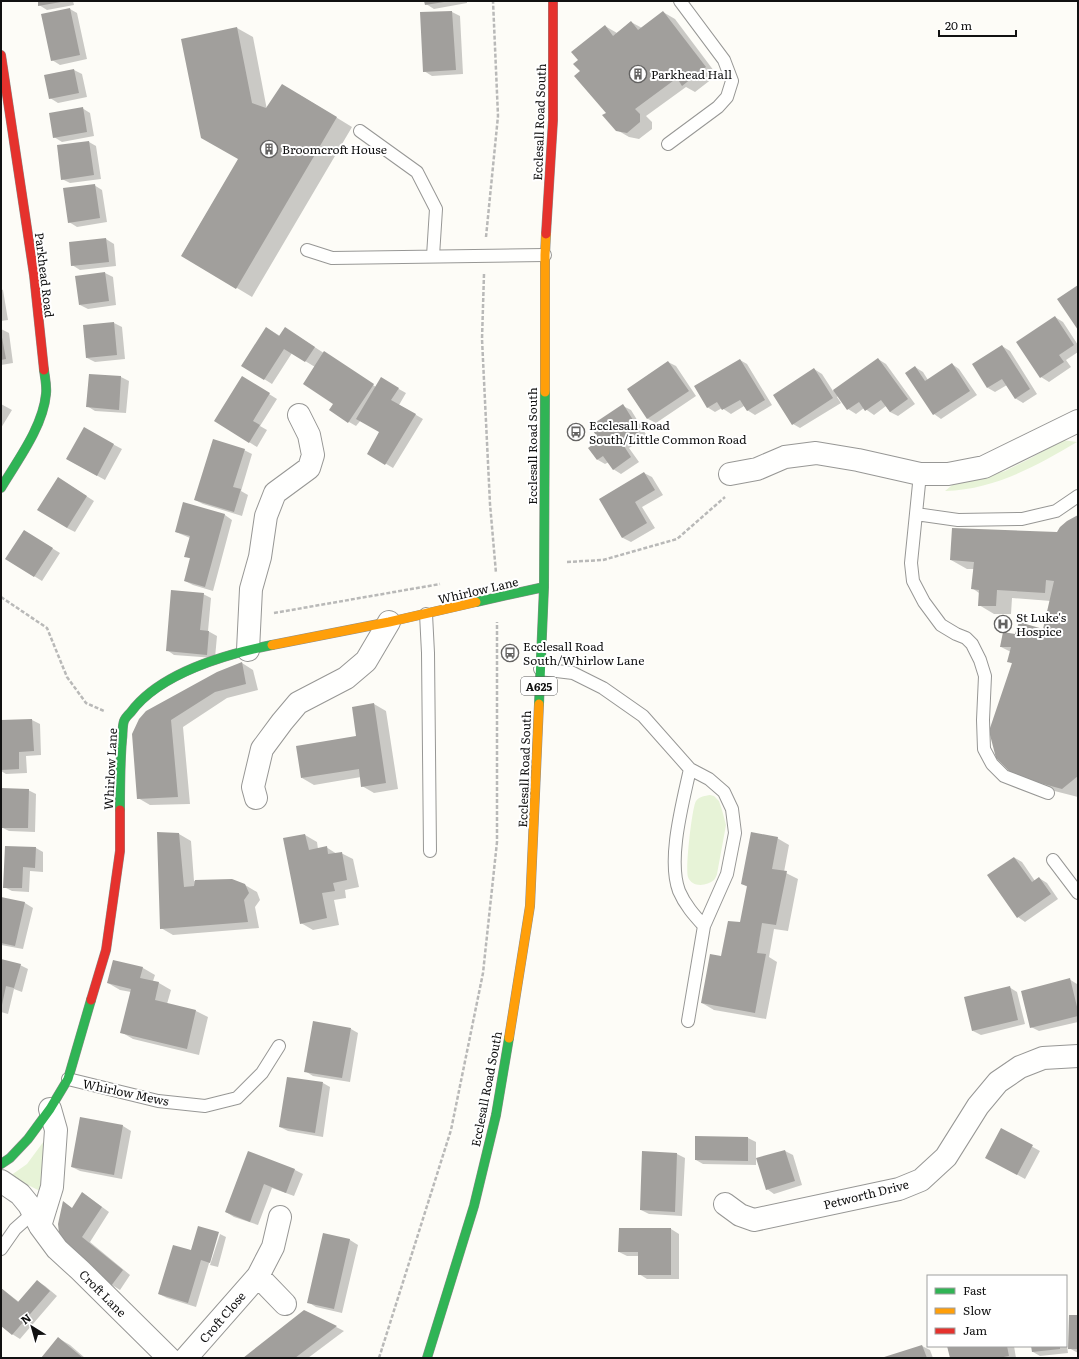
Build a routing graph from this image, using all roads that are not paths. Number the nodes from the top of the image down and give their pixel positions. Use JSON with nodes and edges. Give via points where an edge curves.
{"nodes":[{"id":1,"x":553,"y":1,"type":"edge"},
{"id":2,"x":680,"y":1,"type":"edge"},
{"id":3,"x":1,"y":55,"type":"edge"},
{"id":4,"x":360,"y":131,"type":"dead end"},
{"id":5,"x":668,"y":144,"type":"dead end"},
{"id":6,"x":307,"y":250,"type":"dead end"},
{"id":7,"x":545,"y":255,"type":"junction"},
{"id":8,"x":433,"y":256,"type":"junction"},
{"id":9,"x":299,"y":415,"type":"dead end"},
{"id":10,"x":1078,"y":421,"type":"edge"},
{"id":11,"x":920,"y":474,"type":"junction"},
{"id":12,"x":730,"y":484,"type":"road end"},
{"id":13,"x":1,"y":488,"type":"edge"},
{"id":14,"x":1078,"y":496,"type":"edge"},
{"id":15,"x":916,"y":514,"type":"junction"},
{"id":16,"x":544,"y":587,"type":"junction"},
{"id":17,"x":426,"y":614,"type":"junction"},
{"id":18,"x":389,"y":622,"type":"junction"},
{"id":19,"x":248,"y":650,"type":"junction"},
{"id":20,"x":540,"y":669,"type":"junction"},
{"id":21,"x":690,"y":769,"type":"junction"},
{"id":22,"x":1048,"y":793,"type":"dead end"},
{"id":23,"x":256,"y":798,"type":"dead end"},
{"id":24,"x":430,"y":851,"type":"dead end"},
{"id":25,"x":1053,"y":860,"type":"dead end"},
{"id":26,"x":1078,"y":893,"type":"edge"},
{"id":27,"x":704,"y":926,"type":"junction"},
{"id":28,"x":688,"y":1021,"type":"dead end"},
{"id":29,"x":279,"y":1046,"type":"dead end"},
{"id":30,"x":1078,"y":1056,"type":"edge"},
{"id":31,"x":68,"y":1079,"type":"junction"},
{"id":32,"x":50,"y":1109,"type":"junction"},
{"id":33,"x":1,"y":1164,"type":"edge"},
{"id":34,"x":1,"y":1181,"type":"edge"},
{"id":35,"x":726,"y":1204,"type":"dead end"},
{"id":36,"x":280,"y":1217,"type":"dead end"},
{"id":37,"x":37,"y":1220,"type":"junction"},
{"id":38,"x":1,"y":1249,"type":"edge"},
{"id":39,"x":258,"y":1276,"type":"junction"},
{"id":40,"x":285,"y":1304,"type":"dead end"},
{"id":41,"x":169,"y":1358,"type":"edge"},
{"id":42,"x":186,"y":1358,"type":"edge"},
{"id":43,"x":427,"y":1358,"type":"edge"}],
"edges":[{"from":1,"to":7,"type":"street","name":"Ecclesall Road South","number":"A625","via":[[553,120]]},
{"from":2,"to":5,"type":"lane","via":[[724,60],[732,81],[727,97],[718,107]]},
{"from":3,"to":13,"type":"street","name":"Parkhead Road","via":[[34,276],[46,394],[42,413],[32,436]]},
{"from":4,"to":8,"type":"lane","via":[[416,172],[436,209]]},
{"from":6,"to":8,"type":"lane","via":[[332,258]]},
{"from":7,"to":8,"type":"lane"},
{"from":7,"to":16,"type":"street","name":"Ecclesall Road South","number":"A625"},
{"from":9,"to":19,"type":"street","via":[[309,435],[313,455],[309,468],[275,493],[266,516],[260,558],[251,589]]},
{"from":10,"to":11,"type":"street","via":[[984,467],[948,474]]},
{"from":11,"to":12,"type":"street","via":[[816,453],[785,457]]},
{"from":11,"to":15,"type":"lane"},
{"from":14,"to":15,"type":"lane","via":[[1056,510],[1022,519],[958,520]]},
{"from":15,"to":22,"type":"lane","via":[[911,563],[913,581],[924,602],[941,624],[966,638],[980,660],[985,676],[984,749],[992,764],[1004,776]]},
{"from":16,"to":17,"type":"street","name":"Whirlow Lane"},
{"from":16,"to":20,"type":"street","name":"Ecclesall Road South","number":"A625"},
{"from":17,"to":18,"type":"street","name":"Whirlow Lane"},
{"from":17,"to":24,"type":"lane"},
{"from":18,"to":19,"type":"street","name":"Whirlow Lane"},
{"from":18,"to":23,"type":"street","via":[[366,661],[346,678],[298,703],[262,749],[253,787]]},
{"from":19,"to":31,"type":"street","name":"Whirlow Lane","via":[[199,666],[169,680],[136,705],[124,721],[120,759],[120,851],[106,950]]},
{"from":20,"to":21,"type":"lane","via":[[574,673],[603,688],[643,716]]},
{"from":20,"to":43,"type":"street","name":"Ecclesall Road South","number":"A625","via":[[530,906],[496,1115],[474,1206]]},
{"from":21,"to":27,"type":"lane","via":[[679,821],[674,862],[679,890],[688,908]]},
{"from":21,"to":27,"type":"lane","via":[[724,792],[732,809],[736,833],[728,874]]},
{"from":25,"to":26,"type":"lane"},
{"from":27,"to":28,"type":"lane"},
{"from":29,"to":31,"type":"lane","name":"Whirlow Mews","via":[[262,1073],[237,1098],[205,1106],[158,1101]]},
{"from":30,"to":35,"type":"street","name":"Petworth Drive","via":[[1043,1058],[1020,1067],[998,1082],[978,1106],[946,1157],[921,1180],[899,1189],[754,1220],[740,1215]]},
{"from":31,"to":32,"type":"street","name":"Whirlow Lane"},
{"from":32,"to":33,"type":"street","name":"Whirlow Lane","via":[[28,1139]]},
{"from":32,"to":37,"type":"street","via":[[56,1130],[52,1187]]},
{"from":34,"to":37,"type":"street","name":"Croft Lane","via":[[20,1194]]},
{"from":36,"to":39,"type":"street","name":"Croft Close","via":[[273,1247]]},
{"from":37,"to":38,"type":"lane","via":[[15,1229]]},
{"from":37,"to":41,"type":"street","name":"Croft Lane","via":[[57,1250]]},
{"from":39,"to":40,"type":"street"},
{"from":39,"to":42,"type":"street","name":"Croft Close"}]}
